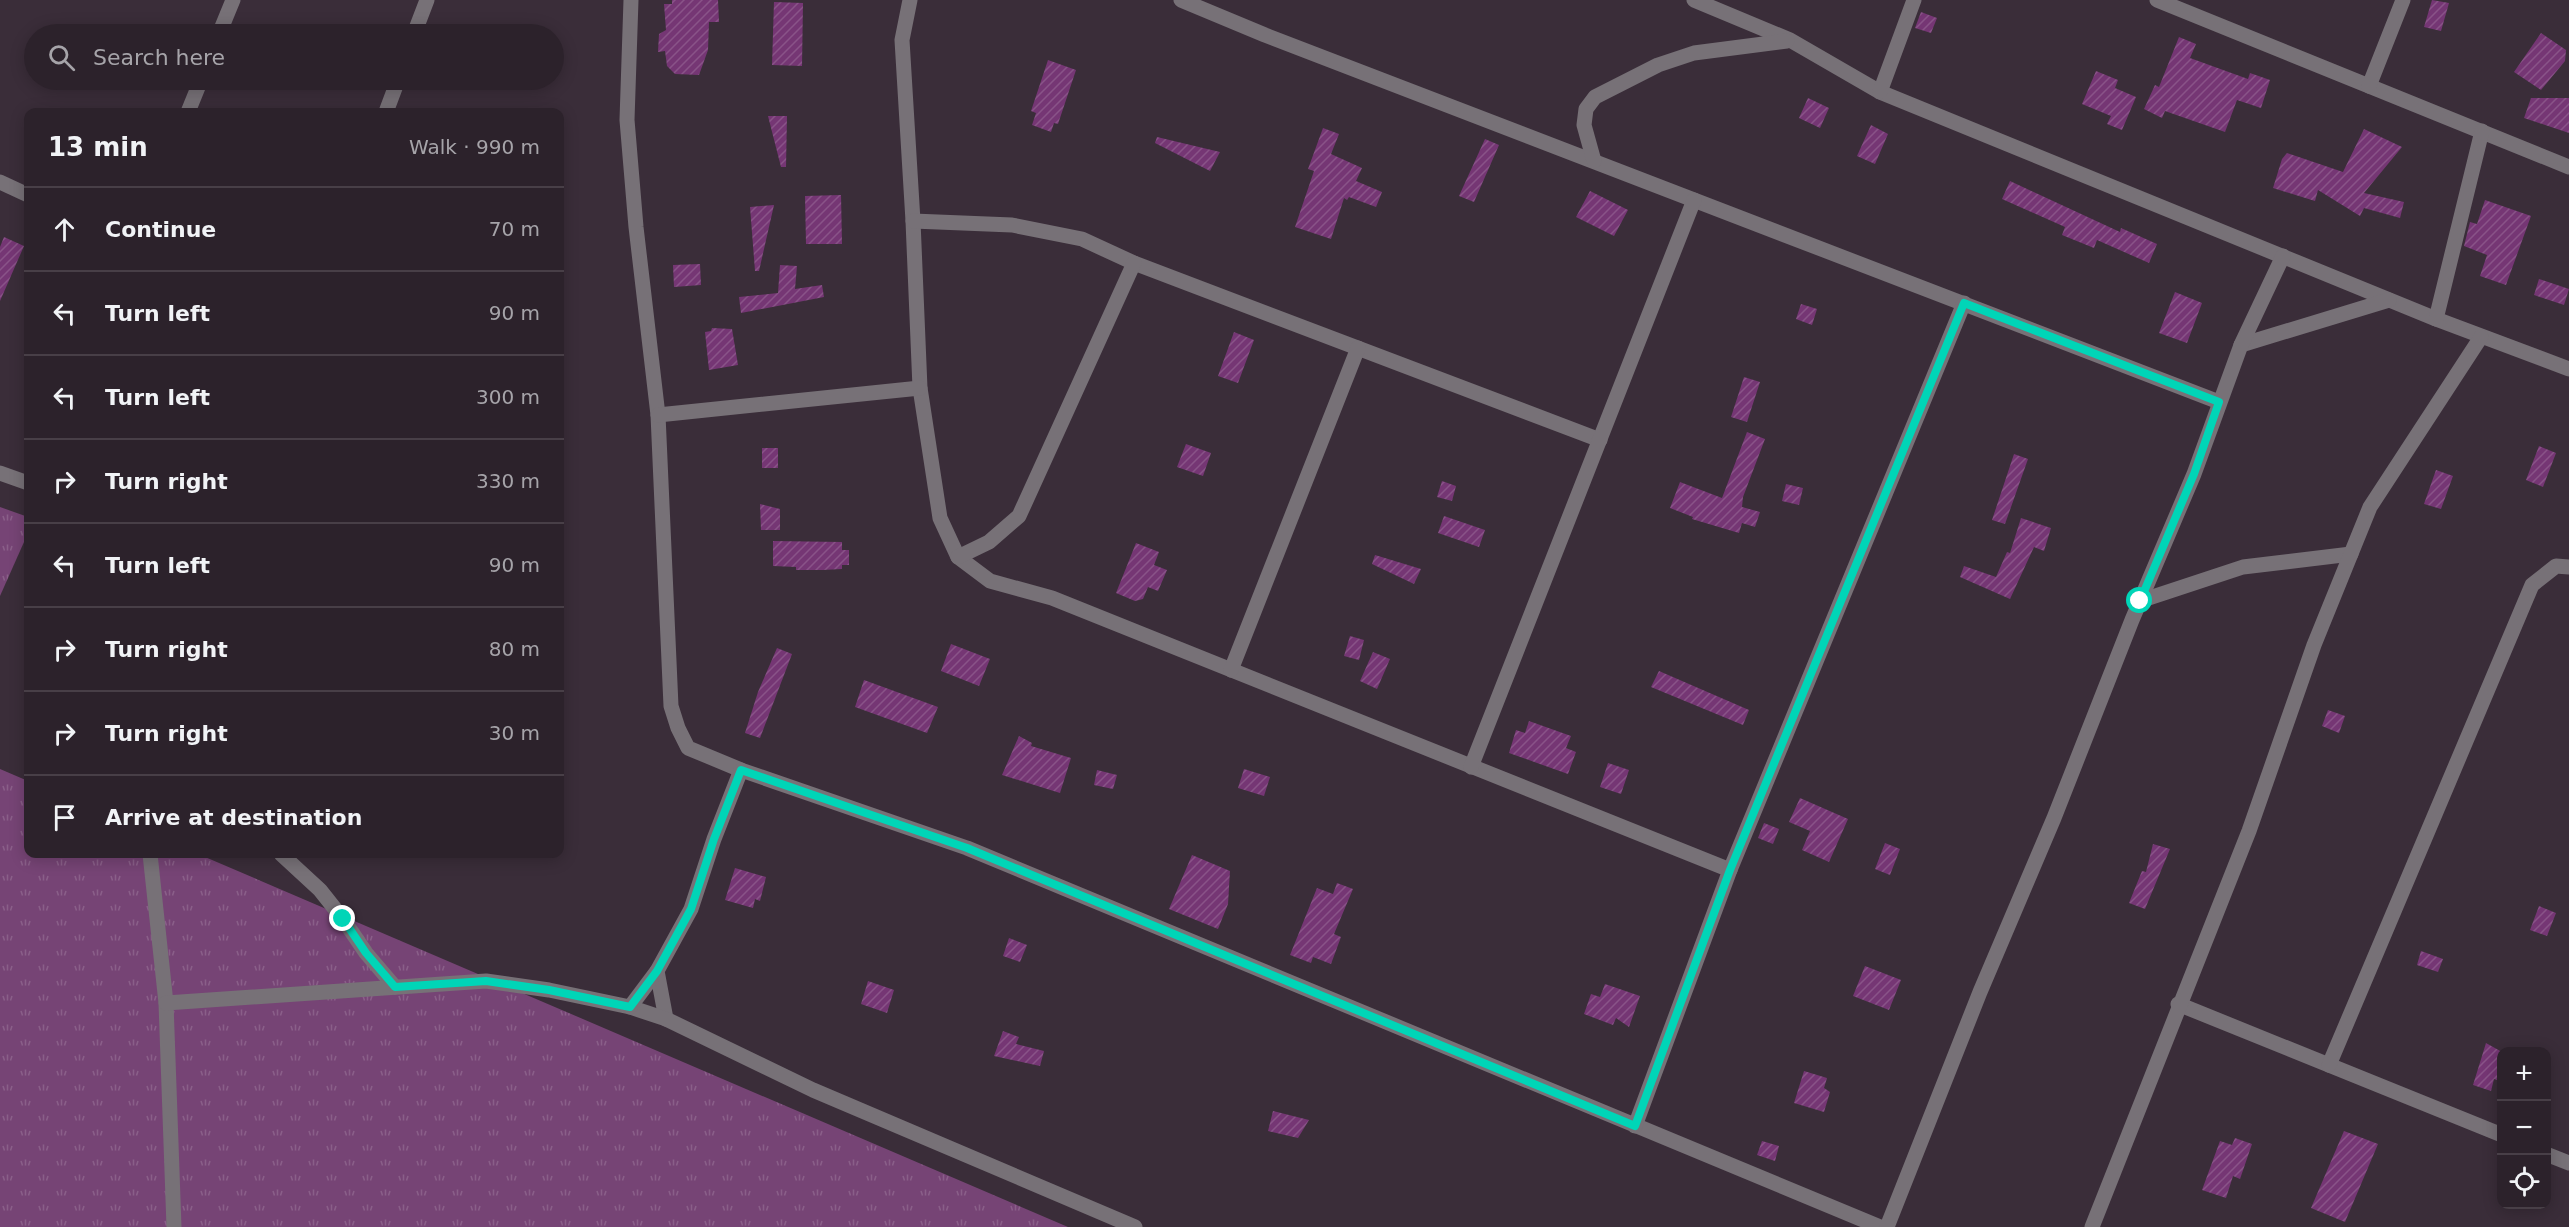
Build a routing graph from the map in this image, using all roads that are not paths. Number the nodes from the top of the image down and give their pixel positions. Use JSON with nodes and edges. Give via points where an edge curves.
{"nodes":[{"id":1,"x":233,"y":0,"type":"edge"},
{"id":2,"x":427,"y":0,"type":"edge"},
{"id":3,"x":631,"y":0,"type":"edge"},
{"id":4,"x":910,"y":0,"type":"edge"},
{"id":5,"x":1181,"y":0,"type":"edge"},
{"id":6,"x":1694,"y":0,"type":"edge"},
{"id":7,"x":1914,"y":0,"type":"edge"},
{"id":8,"x":2157,"y":0,"type":"edge"},
{"id":9,"x":2403,"y":0,"type":"edge"},
{"id":10,"x":223,"y":24,"type":"edge"},
{"id":11,"x":418,"y":24,"type":"edge"},
{"id":12,"x":1790,"y":40,"type":"junction"},
{"id":13,"x":2369,"y":86,"type":"junction"},
{"id":14,"x":197,"y":90,"type":"edge"},
{"id":15,"x":394,"y":90,"type":"edge"},
{"id":16,"x":1880,"y":92,"type":"junction"},
{"id":17,"x":190,"y":108,"type":"edge"},
{"id":18,"x":388,"y":108,"type":"edge"},
{"id":19,"x":2482,"y":131,"type":"junction"},
{"id":20,"x":1594,"y":161,"type":"junction"},
{"id":21,"x":2569,"y":167,"type":"edge"},
{"id":22,"x":0,"y":182,"type":"edge"},
{"id":23,"x":24,"y":193,"type":"edge"},
{"id":24,"x":1694,"y":200,"type":"junction"},
{"id":25,"x":913,"y":221,"type":"junction"},
{"id":26,"x":2283,"y":256,"type":"junction"},
{"id":27,"x":1134,"y":263,"type":"junction"},
{"id":28,"x":2389,"y":300,"type":"junction"},
{"id":29,"x":1964,"y":303,"type":"junction"},
{"id":30,"x":2436,"y":319,"type":"junction"},
{"id":31,"x":2481,"y":337,"type":"junction"},
{"id":32,"x":2241,"y":345,"type":"junction"},
{"id":33,"x":1358,"y":348,"type":"junction"},
{"id":34,"x":2569,"y":369,"type":"edge"},
{"id":35,"x":920,"y":388,"type":"junction"},
{"id":36,"x":2219,"y":402,"type":"junction"},
{"id":37,"x":658,"y":415,"type":"junction"},
{"id":38,"x":1600,"y":440,"type":"junction"},
{"id":39,"x":0,"y":473,"type":"edge"},
{"id":40,"x":24,"y":482,"type":"edge"},
{"id":41,"x":2351,"y":554,"type":"junction"},
{"id":42,"x":958,"y":557,"type":"junction"},
{"id":43,"x":2569,"y":567,"type":"edge"},
{"id":44,"x":2140,"y":601,"type":"junction"},
{"id":45,"x":1231,"y":670,"type":"junction"},
{"id":46,"x":1472,"y":766,"type":"junction"},
{"id":47,"x":741,"y":770,"type":"junction"},
{"id":48,"x":150,"y":858,"type":"edge"},
{"id":49,"x":285,"y":858,"type":"edge"},
{"id":50,"x":1730,"y":870,"type":"junction"},
{"id":51,"x":657,"y":971,"type":"junction"},
{"id":52,"x":395,"y":987,"type":"junction"},
{"id":53,"x":166,"y":1003,"type":"junction"},
{"id":54,"x":2178,"y":1004,"type":"junction"},
{"id":55,"x":630,"y":1007,"type":"junction"},
{"id":56,"x":666,"y":1019,"type":"junction"},
{"id":57,"x":2329,"y":1065,"type":"junction"},
{"id":58,"x":1635,"y":1126,"type":"junction"},
{"id":59,"x":2497,"y":1133,"type":"edge"},
{"id":60,"x":2551,"y":1155,"type":"edge"},
{"id":61,"x":2568,"y":1159,"type":"edge"},
{"id":62,"x":174,"y":1227,"type":"edge"},
{"id":63,"x":1134,"y":1227,"type":"edge"},
{"id":64,"x":1880,"y":1227,"type":"edge"},
{"id":65,"x":1887,"y":1227,"type":"edge"},
{"id":66,"x":2092,"y":1227,"type":"edge"}],
"edges":[{"from":1,"to":10,"type":"street"},
{"from":2,"to":11,"type":"street"},
{"from":3,"to":37,"type":"street","via":[[627,120]]},
{"from":4,"to":25,"type":"street","via":[[902,40]]},
{"from":5,"to":20,"type":"street"},
{"from":6,"to":12,"type":"street"},
{"from":7,"to":16,"type":"street"},
{"from":8,"to":13,"type":"street"},
{"from":9,"to":13,"type":"street"},
{"from":12,"to":16,"type":"street"},
{"from":12,"to":20,"type":"street","via":[[1694,53],[1658,65],[1595,97],[1586,109],[1584,125]]},
{"from":13,"to":19,"type":"street"},
{"from":14,"to":17,"type":"street"},
{"from":15,"to":18,"type":"street"},
{"from":16,"to":26,"type":"street"},
{"from":19,"to":21,"type":"street"},
{"from":19,"to":30,"type":"street"},
{"from":20,"to":24,"type":"street"},
{"from":22,"to":23,"type":"street"},
{"from":24,"to":29,"type":"street"},
{"from":24,"to":38,"type":"street"},
{"from":25,"to":27,"type":"street","via":[[1012,225],[1082,239]]},
{"from":25,"to":35,"type":"street"},
{"from":26,"to":28,"type":"street"},
{"from":26,"to":32,"type":"street"},
{"from":27,"to":33,"type":"street"},
{"from":27,"to":42,"type":"street","via":[[1019,516],[989,542]]},
{"from":28,"to":30,"type":"street"},
{"from":28,"to":32,"type":"street"},
{"from":29,"to":36,"type":"street"},
{"from":29,"to":50,"type":"street"},
{"from":30,"to":31,"type":"street"},
{"from":31,"to":34,"type":"street"},
{"from":31,"to":41,"type":"street","via":[[2370,507]]},
{"from":32,"to":36,"type":"street"},
{"from":33,"to":38,"type":"street"},
{"from":33,"to":45,"type":"street"},
{"from":35,"to":37,"type":"street"},
{"from":35,"to":42,"type":"street","via":[[940,518]]},
{"from":36,"to":44,"type":"street","via":[[2194,474]]},
{"from":37,"to":47,"type":"street","via":[[671,706],[688,748]]},
{"from":38,"to":46,"type":"street"},
{"from":39,"to":40,"type":"street"},
{"from":41,"to":44,"type":"street","via":[[2243,567]]},
{"from":41,"to":54,"type":"street","via":[[2248,831]]},
{"from":42,"to":45,"type":"street","via":[[990,580],[1052,598]]},
{"from":43,"to":57,"type":"street","via":[[2556,566],[2532,585]]},
{"from":44,"to":65,"type":"street"},
{"from":45,"to":46,"type":"street"},
{"from":46,"to":50,"type":"street"},
{"from":47,"to":51,"type":"street","via":[[691,909]]},
{"from":47,"to":58,"type":"street","via":[[967,848]]},
{"from":48,"to":53,"type":"street"},
{"from":49,"to":52,"type":"street","via":[[320,890]]},
{"from":50,"to":58,"type":"street"},
{"from":51,"to":55,"type":"street"},
{"from":51,"to":56,"type":"street"},
{"from":52,"to":53,"type":"street"},
{"from":52,"to":55,"type":"street","via":[[486,981]]},
{"from":53,"to":62,"type":"street"},
{"from":54,"to":57,"type":"street"},
{"from":54,"to":66,"type":"street"},
{"from":55,"to":56,"type":"street"},
{"from":56,"to":63,"type":"street","via":[[813,1090]]},
{"from":57,"to":59,"type":"street"},
{"from":58,"to":64,"type":"street"},
{"from":60,"to":61,"type":"street"}]}
